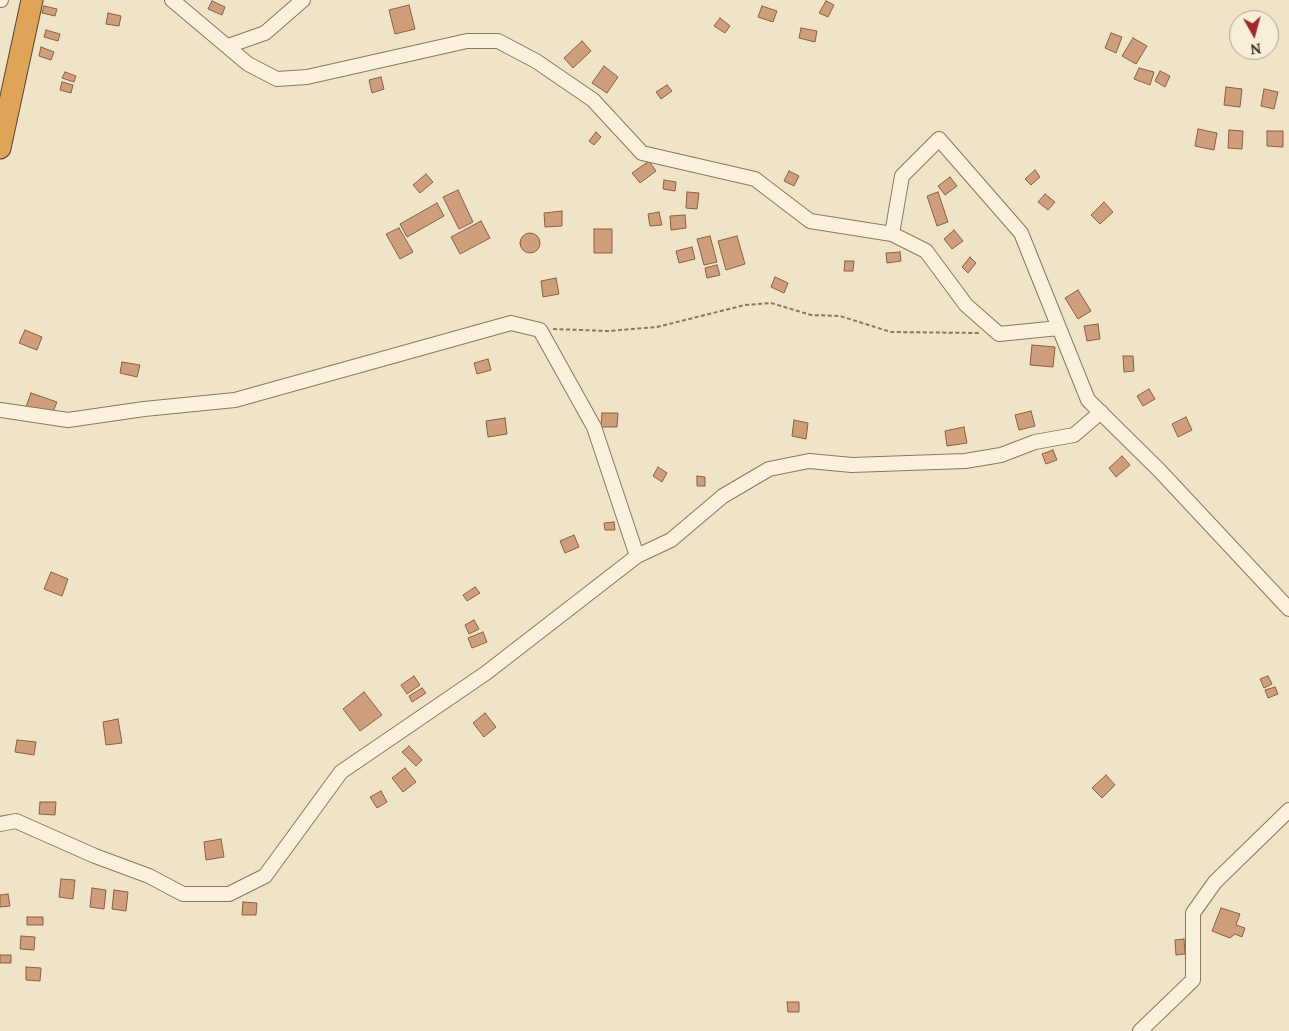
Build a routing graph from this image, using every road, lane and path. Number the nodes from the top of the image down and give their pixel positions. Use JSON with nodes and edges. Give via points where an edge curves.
{"nodes":[{"id":1,"x":32,"y":0,"type":"edge"},
{"id":2,"x":172,"y":0,"type":"edge"},
{"id":3,"x":302,"y":0,"type":"edge"},
{"id":4,"x":228,"y":46,"type":"junction"},
{"id":5,"x":0,"y":148,"type":"edge"},
{"id":6,"x":892,"y":234,"type":"junction"},
{"id":7,"x":1059,"y":328,"type":"junction"},
{"id":8,"x":552,"y":329,"type":"dead end"},
{"id":9,"x":999,"y":334,"type":"junction"},
{"id":10,"x":0,"y":410,"type":"edge"},
{"id":11,"x":1101,"y":412,"type":"junction"},
{"id":12,"x":637,"y":556,"type":"junction"},
{"id":13,"x":1289,"y":609,"type":"edge"},
{"id":14,"x":1289,"y":810,"type":"edge"},
{"id":15,"x":0,"y":824,"type":"edge"},
{"id":16,"x":1140,"y":1031,"type":"edge"}],
"edges":[{"from":1,"to":5,"type":"highway"},
{"from":2,"to":4,"type":"street"},
{"from":3,"to":4,"type":"street","via":[[265,33]]},
{"from":4,"to":6,"type":"street","via":[[248,64],[277,79],[307,77],[467,41],[498,41],[536,61],[593,100],[642,153],[755,178],[810,221]]},
{"from":6,"to":7,"type":"street","via":[[902,176],[939,140],[1022,233]]},
{"from":6,"to":9,"type":"street","via":[[926,251],[966,305]]},
{"from":7,"to":9,"type":"street"},
{"from":7,"to":11,"type":"street","via":[[1088,400]]},
{"from":8,"to":9,"type":"path","via":[[608,331],[657,327],[745,305],[771,303],[812,315],[840,316],[891,332]]},
{"from":10,"to":12,"type":"street","via":[[68,420],[235,400],[511,323],[540,330],[594,427]]},
{"from":11,"to":12,"type":"street","via":[[1074,435],[1035,442],[1001,455],[919,463],[852,465],[809,461],[769,469],[723,496],[671,540]]},
{"from":11,"to":13,"type":"street"},
{"from":12,"to":15,"type":"street","via":[[486,673],[341,772],[265,876],[229,894],[183,894],[149,876],[16,821]]},
{"from":14,"to":16,"type":"street","via":[[1215,882],[1193,912],[1193,980]]}]}
